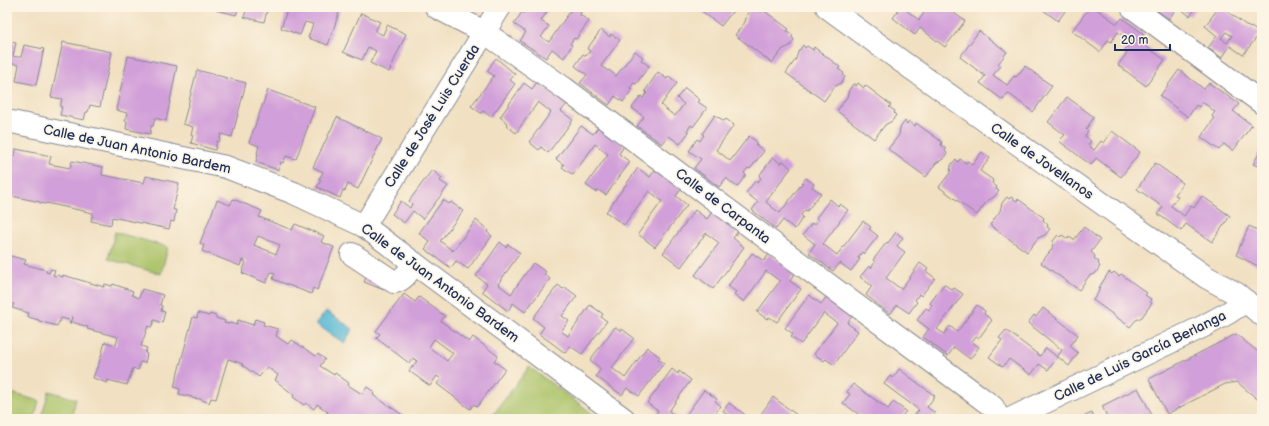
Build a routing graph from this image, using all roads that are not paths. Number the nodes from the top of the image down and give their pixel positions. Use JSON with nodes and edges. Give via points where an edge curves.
{"nodes":[{"id":1,"x":436,"y":7,"type":"edge"},
{"id":2,"x":500,"y":7,"type":"edge"},
{"id":3,"x":828,"y":7,"type":"edge"},
{"id":4,"x":1132,"y":7,"type":"edge"},
{"id":5,"x":484,"y":32,"type":"junction"},
{"id":6,"x":1262,"y":103,"type":"edge"},
{"id":7,"x":7,"y":121,"type":"edge"},
{"id":8,"x":364,"y":226,"type":"junction"},
{"id":9,"x":352,"y":254,"type":"dead end"},
{"id":10,"x":414,"y":263,"type":"junction"},
{"id":11,"x":1257,"y":306,"type":"edge"},
{"id":12,"x":624,"y":419,"type":"edge"},
{"id":13,"x":999,"y":419,"type":"edge"},
{"id":14,"x":1010,"y":419,"type":"edge"}],
"edges":[{"from":1,"to":5,"type":"street","name":"Calle de Carpanta"},
{"from":2,"to":5,"type":"street","name":"Calle de José Luis Cuerda"},
{"from":3,"to":11,"type":"street","name":"Calle de Jovellanos","via":[[1206,277]]},
{"from":4,"to":6,"type":"street"},
{"from":5,"to":8,"type":"street","name":"Calle de José Luis Cuerda"},
{"from":5,"to":13,"type":"street","name":"Calle de Carpanta","via":[[571,92],[969,388],[993,407]]},
{"from":7,"to":8,"type":"street","name":"Calle de Juan Antonio Bardem","via":[[226,167],[294,193]]},
{"from":8,"to":10,"type":"street","name":"Calle de Juan Antonio Bardem"},
{"from":9,"to":10,"type":"street","via":[[394,282],[399,282]]},
{"from":10,"to":12,"type":"street","name":"Calle de Juan Antonio Bardem"},
{"from":11,"to":14,"type":"street","name":"Calle de Luis García Berlanga","via":[[1228,313]]}]}
